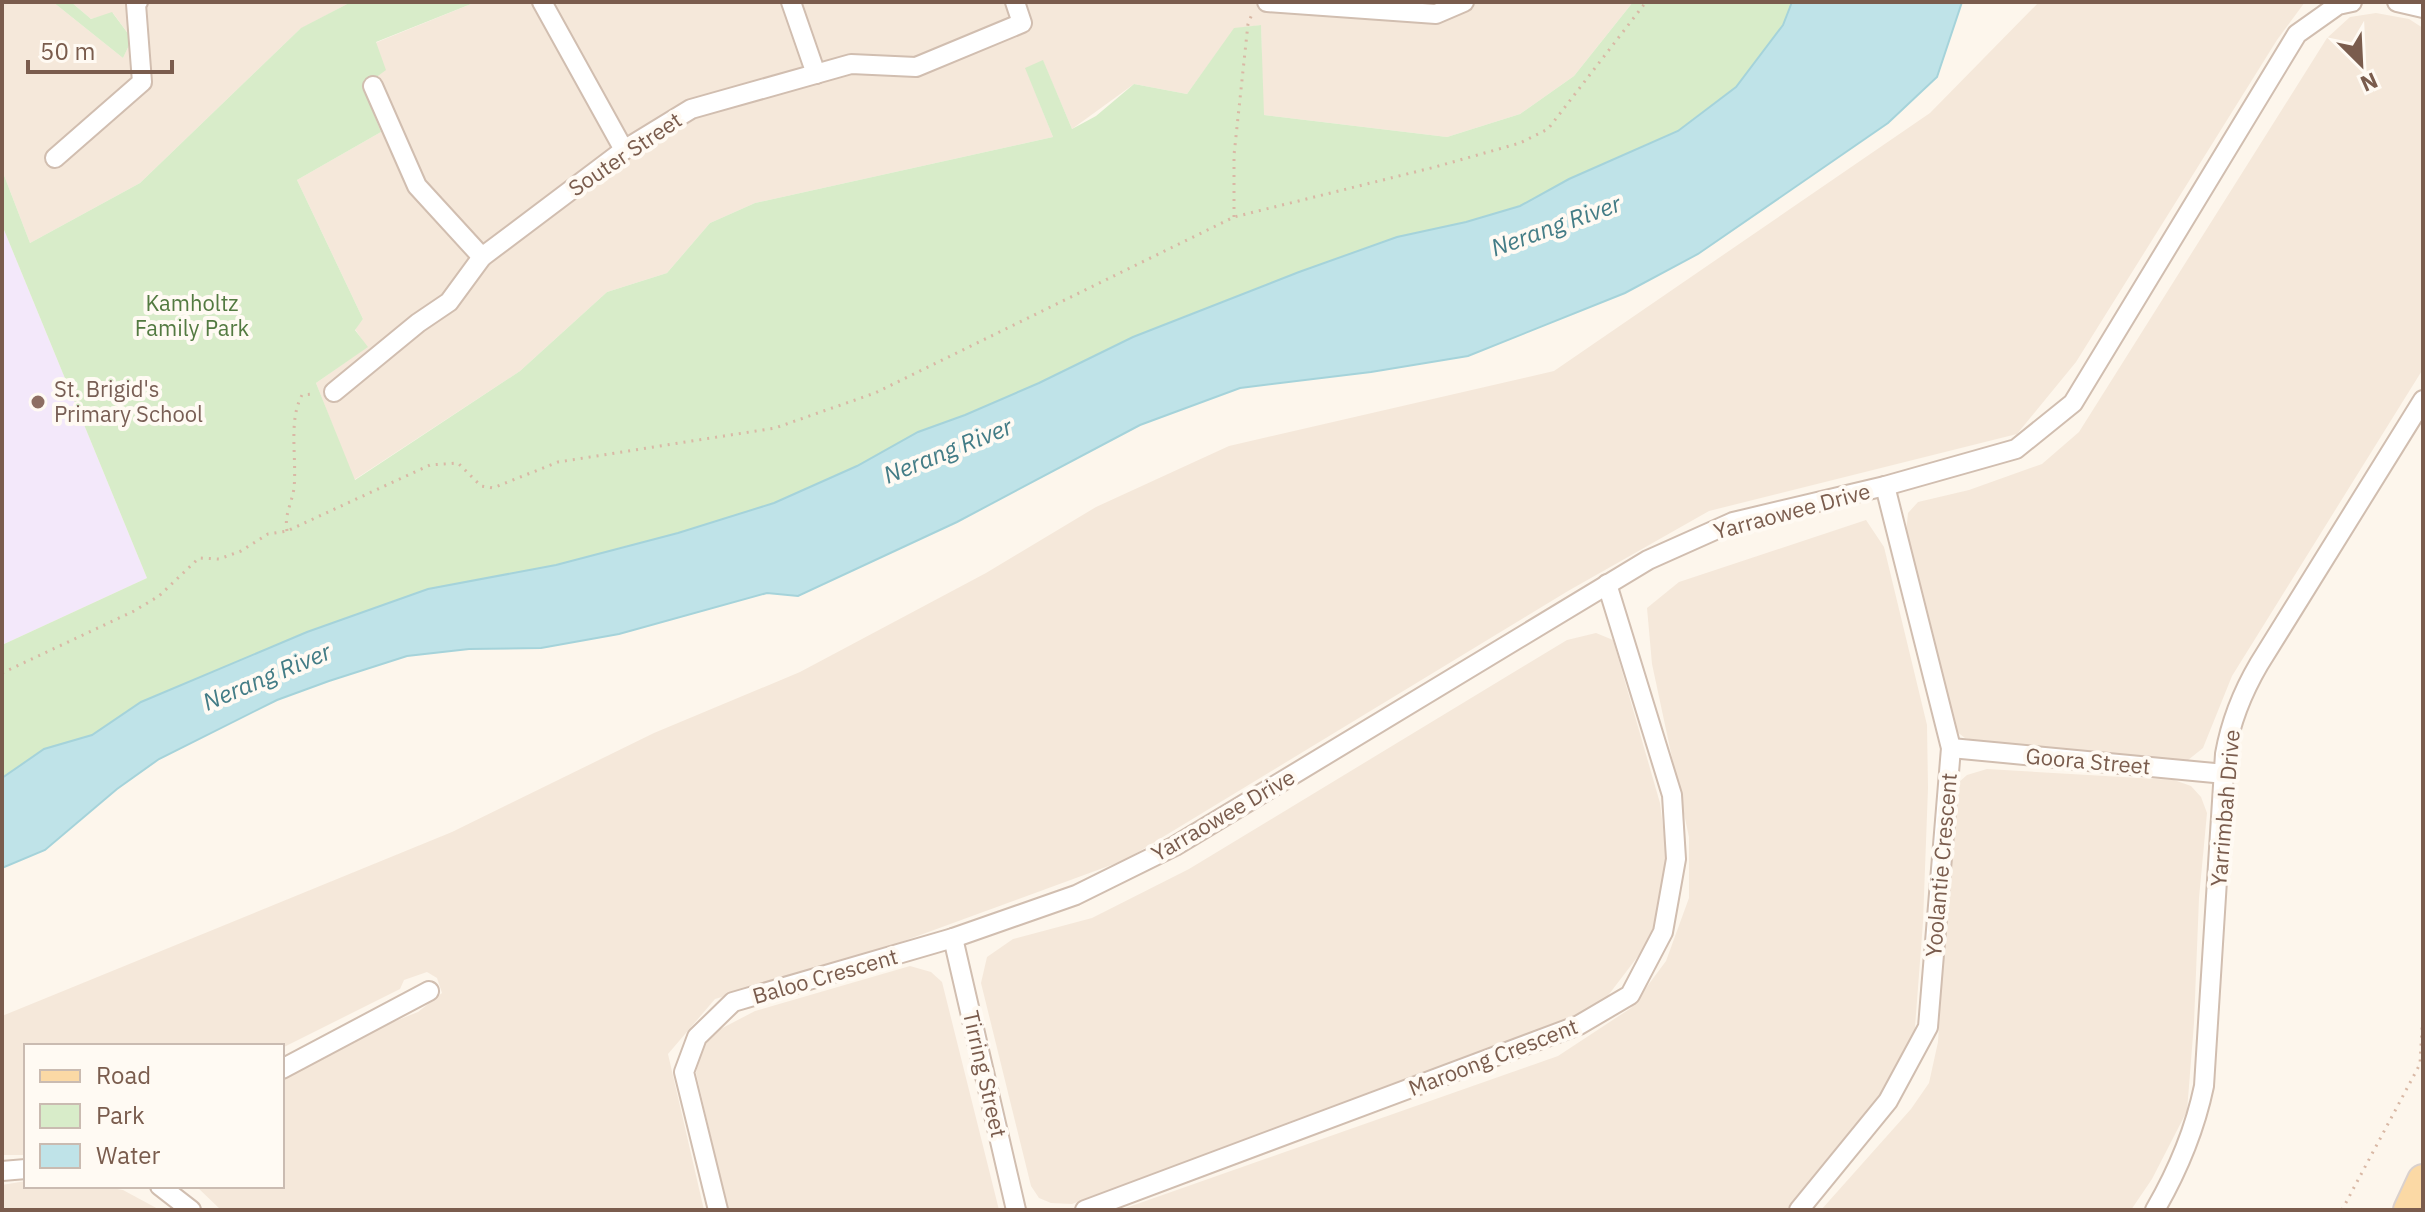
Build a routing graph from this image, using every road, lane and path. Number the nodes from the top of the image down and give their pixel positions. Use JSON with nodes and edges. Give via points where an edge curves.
{"nodes":[{"id":1,"x":138,"y":2,"type":"edge"},
{"id":2,"x":542,"y":2,"type":"edge"},
{"id":3,"x":791,"y":2,"type":"edge"},
{"id":4,"x":1015,"y":2,"type":"edge"},
{"id":5,"x":1464,"y":2,"type":"edge"},
{"id":6,"x":1646,"y":2,"type":"edge"},
{"id":7,"x":2352,"y":2,"type":"edge"},
{"id":8,"x":2397,"y":2,"type":"edge"},
{"id":9,"x":1260,"y":8,"type":"edge"},
{"id":10,"x":2423,"y":8,"type":"edge"},
{"id":11,"x":816,"y":74,"type":"junction"},
{"id":12,"x":373,"y":86,"type":"dead end"},
{"id":13,"x":624,"y":150,"type":"junction"},
{"id":14,"x":55,"y":158,"type":"dead end"},
{"id":15,"x":1234,"y":217,"type":"junction"},
{"id":16,"x":482,"y":257,"type":"junction"},
{"id":17,"x":334,"y":392,"type":"joint"},
{"id":18,"x":2423,"y":400,"type":"edge"},
{"id":19,"x":1885,"y":486,"type":"junction"},
{"id":20,"x":287,"y":531,"type":"junction"},
{"id":21,"x":1607,"y":584,"type":"junction"},
{"id":22,"x":2,"y":673,"type":"edge"},
{"id":23,"x":1951,"y":748,"type":"junction"},
{"id":24,"x":2225,"y":774,"type":"junction"},
{"id":25,"x":953,"y":938,"type":"junction"},
{"id":26,"x":429,"y":991,"type":"dead end"},
{"id":27,"x":2423,"y":1012,"type":"edge"},
{"id":28,"x":284,"y":1068,"type":"edge"},
{"id":29,"x":24,"y":1169,"type":"edge"},
{"id":30,"x":2,"y":1171,"type":"edge"},
{"id":31,"x":2423,"y":1180,"type":"edge"},
{"id":32,"x":163,"y":1188,"type":"edge"},
{"id":33,"x":191,"y":1210,"type":"edge"},
{"id":34,"x":718,"y":1210,"type":"edge"},
{"id":35,"x":1016,"y":1210,"type":"edge"},
{"id":36,"x":1085,"y":1210,"type":"edge"},
{"id":37,"x":1799,"y":1210,"type":"edge"},
{"id":38,"x":2155,"y":1210,"type":"edge"},
{"id":39,"x":2342,"y":1210,"type":"edge"},
{"id":40,"x":2409,"y":1210,"type":"edge"}],
"edges":[{"from":1,"to":14,"type":"street","via":[[142,82]]},
{"from":2,"to":13,"type":"street"},
{"from":3,"to":11,"type":"street"},
{"from":4,"to":11,"type":"street","name":"Souter Street","via":[[1022,23],[916,67],[851,64]]},
{"from":5,"to":9,"type":"street","via":[[1436,14]]},
{"from":6,"to":15,"type":"path","via":[[1548,129],[1520,143],[1435,167]]},
{"from":7,"to":19,"type":"street","name":"Yarraowee Drive","via":[[2338,5],[2297,34],[2073,403],[2016,449]]},
{"from":8,"to":10,"type":"street"},
{"from":9,"to":15,"type":"path","via":[[1248,24],[1234,155]]},
{"from":11,"to":13,"type":"street","name":"Souter Street","via":[[691,109]]},
{"from":12,"to":16,"type":"street","via":[[417,186]]},
{"from":13,"to":16,"type":"street","name":"Souter Street"},
{"from":15,"to":20,"type":"path","via":[[875,393],[775,428],[558,462],[493,488],[481,486],[458,463],[430,465]]},
{"from":16,"to":17,"type":"street","name":"Souter Street","via":[[449,302]]},
{"from":17,"to":20,"type":"path","via":[[302,395],[295,407],[294,491]]},
{"from":18,"to":24,"type":"street","name":"Yarrimbah Drive","via":[[2242,693],[2230,727]]},
{"from":19,"to":21,"type":"street","name":"Yarraowee Drive","via":[[1733,522]]},
{"from":19,"to":23,"type":"street","name":"Yoolantie Crescent"},
{"from":20,"to":22,"type":"path","via":[[268,534],[219,559],[199,558],[159,596],[134,611]]},
{"from":21,"to":25,"type":"street","name":"Yarraowee Drive","via":[[1175,846],[1076,895]]},
{"from":21,"to":36,"type":"street","name":"Maroong Crescent","via":[[1672,795],[1676,859],[1663,932],[1630,995],[1579,1025]]},
{"from":23,"to":24,"type":"street","name":"Goora Street"},
{"from":23,"to":37,"type":"street","name":"Yoolantie Crescent","via":[[1928,1027],[1888,1101]]},
{"from":24,"to":38,"type":"street","name":"Yarrimbah Drive","via":[[2204,1086],[2187,1142]]},
{"from":25,"to":34,"type":"street","name":"Baloo Crescent","via":[[733,1002],[697,1037],[684,1072]]},
{"from":25,"to":35,"type":"street","name":"Tirring Street"},
{"from":26,"to":28,"type":"street"},
{"from":27,"to":39,"type":"path","via":[[2420,1064]]},
{"from":29,"to":30,"type":"street"},
{"from":31,"to":40,"type":"main road"},
{"from":32,"to":33,"type":"street"}]}
